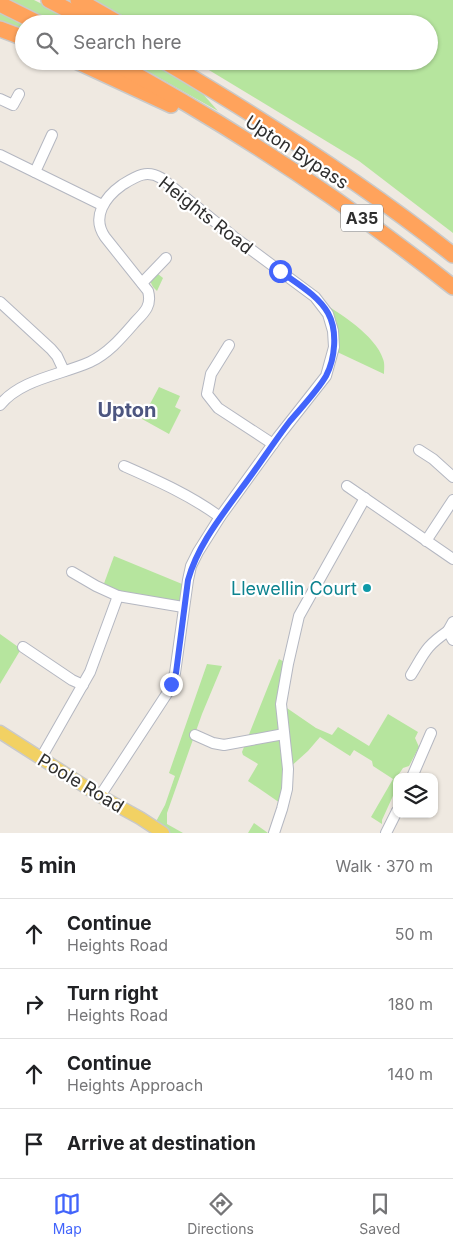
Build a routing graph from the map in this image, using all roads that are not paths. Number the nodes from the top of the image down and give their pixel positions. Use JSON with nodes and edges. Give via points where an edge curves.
{"nodes":[{"id":1,"x":49,"y":0,"type":"edge"},
{"id":2,"x":78,"y":0,"type":"edge"},
{"id":3,"x":0,"y":4,"type":"edge"},
{"id":4,"x":22,"y":15,"type":"edge"},
{"id":5,"x":78,"y":15,"type":"edge"},
{"id":6,"x":104,"y":15,"type":"edge"},
{"id":7,"x":0,"y":29,"type":"edge"},
{"id":8,"x":15,"y":35,"type":"edge"},
{"id":9,"x":96,"y":70,"type":"edge"},
{"id":10,"x":127,"y":70,"type":"edge"},
{"id":11,"x":179,"y":70,"type":"edge"},
{"id":12,"x":196,"y":70,"type":"edge"},
{"id":13,"x":19,"y":94,"type":"dead end"},
{"id":14,"x":0,"y":99,"type":"edge"},
{"id":15,"x":52,"y":135,"type":"dead end"},
{"id":16,"x":302,"y":147,"type":"junction"},
{"id":17,"x":268,"y":154,"type":"junction"},
{"id":18,"x":0,"y":155,"type":"edge"},
{"id":19,"x":35,"y":172,"type":"junction"},
{"id":20,"x":102,"y":205,"type":"junction"},
{"id":21,"x":453,"y":255,"type":"edge"},
{"id":22,"x":166,"y":258,"type":"dead end"},
{"id":23,"x":142,"y":283,"type":"junction"},
{"id":24,"x":453,"y":287,"type":"edge"},
{"id":25,"x":0,"y":302,"type":"edge"},
{"id":26,"x":229,"y":345,"type":"dead end"},
{"id":27,"x":64,"y":371,"type":"junction"},
{"id":28,"x":0,"y":405,"type":"edge"},
{"id":29,"x":273,"y":444,"type":"junction"},
{"id":30,"x":419,"y":450,"type":"dead end"},
{"id":31,"x":124,"y":466,"type":"dead end"},
{"id":32,"x":453,"y":477,"type":"edge"},
{"id":33,"x":347,"y":486,"type":"dead end"},
{"id":34,"x":365,"y":498,"type":"junction"},
{"id":35,"x":453,"y":500,"type":"edge"},
{"id":36,"x":220,"y":517,"type":"junction"},
{"id":37,"x":426,"y":541,"type":"junction"},
{"id":38,"x":453,"y":559,"type":"edge"},
{"id":39,"x":72,"y":572,"type":"dead end"},
{"id":40,"x":118,"y":596,"type":"junction"},
{"id":41,"x":183,"y":607,"type":"junction"},
{"id":42,"x":451,"y":631,"type":"edge"},
{"id":43,"x":23,"y":647,"type":"dead end"},
{"id":44,"x":411,"y":675,"type":"dead end"},
{"id":45,"x":83,"y":684,"type":"junction"},
{"id":46,"x":0,"y":732,"type":"edge"},
{"id":47,"x":431,"y":733,"type":"dead end"},
{"id":48,"x":284,"y":734,"type":"junction"},
{"id":49,"x":195,"y":735,"type":"dead end"},
{"id":50,"x":41,"y":758,"type":"junction"},
{"id":51,"x":414,"y":773,"type":"edge"},
{"id":52,"x":100,"y":796,"type":"junction"},
{"id":53,"x":394,"y":818,"type":"edge"},
{"id":54,"x":275,"y":830,"type":"edge"},
{"id":55,"x":163,"y":833,"type":"edge"},
{"id":56,"x":287,"y":833,"type":"edge"},
{"id":57,"x":386,"y":833,"type":"edge"}],
"edges":[{"from":1,"to":5,"type":"highway"},
{"from":2,"to":6,"type":"highway"},
{"from":3,"to":4,"type":"highway"},
{"from":7,"to":8,"type":"highway"},
{"from":9,"to":17,"type":"highway","number":"A35"},
{"from":10,"to":17,"type":"highway","name":"Upton Bypass","number":"A35"},
{"from":11,"to":16,"type":"highway","name":"Upton Bypass","number":"A35"},
{"from":12,"to":16,"type":"highway","number":"A35","via":[[248,104]]},
{"from":13,"to":14,"type":"street","via":[[13,105]]},
{"from":15,"to":19,"type":"street"},
{"from":16,"to":21,"type":"highway","name":"Upton Bypass","number":"A35"},
{"from":17,"to":24,"type":"highway","name":"Upton Bypass","number":"A35","via":[[381,232]]},
{"from":18,"to":19,"type":"street"},
{"from":19,"to":20,"type":"street"},
{"from":20,"to":23,"type":"street","via":[[99,221],[102,234]]},
{"from":20,"to":29,"type":"street","name":"Heights Road","via":[[134,178],[147,173],[157,176],[315,297],[328,314],[334,347],[326,376]]},
{"from":22,"to":23,"type":"street"},
{"from":23,"to":27,"type":"street","via":[[150,298],[144,312],[109,350]]},
{"from":25,"to":27,"type":"street","via":[[51,349]]},
{"from":26,"to":29,"type":"street","via":[[214,366],[207,394],[218,408]]},
{"from":27,"to":28,"type":"street","via":[[24,386]]},
{"from":29,"to":36,"type":"street","name":"Heights Road"},
{"from":30,"to":32,"type":"street"},
{"from":31,"to":36,"type":"street","via":[[178,490]]},
{"from":33,"to":34,"type":"street"},
{"from":34,"to":37,"type":"street"},
{"from":34,"to":48,"type":"street","via":[[299,616],[281,704]]},
{"from":35,"to":37,"type":"street"},
{"from":36,"to":41,"type":"street","name":"Heights Road","via":[[192,566]]},
{"from":37,"to":38,"type":"street"},
{"from":39,"to":40,"type":"street"},
{"from":40,"to":41,"type":"street"},
{"from":40,"to":45,"type":"street"},
{"from":41,"to":52,"type":"street","name":"Heights Road","via":[[176,673],[168,692]]},
{"from":42,"to":44,"type":"street","via":[[430,644]]},
{"from":43,"to":45,"type":"street"},
{"from":45,"to":50,"type":"street"},
{"from":46,"to":50,"type":"main road","name":"Poole Road"},
{"from":47,"to":51,"type":"street"},
{"from":48,"to":49,"type":"street","via":[[224,745]]},
{"from":48,"to":54,"type":"street","via":[[288,769]]},
{"from":50,"to":52,"type":"main road","name":"Poole Road"},
{"from":52,"to":55,"type":"main road","name":"Poole Road"},
{"from":53,"to":57,"type":"street"},
{"from":54,"to":56,"type":"street"}]}
